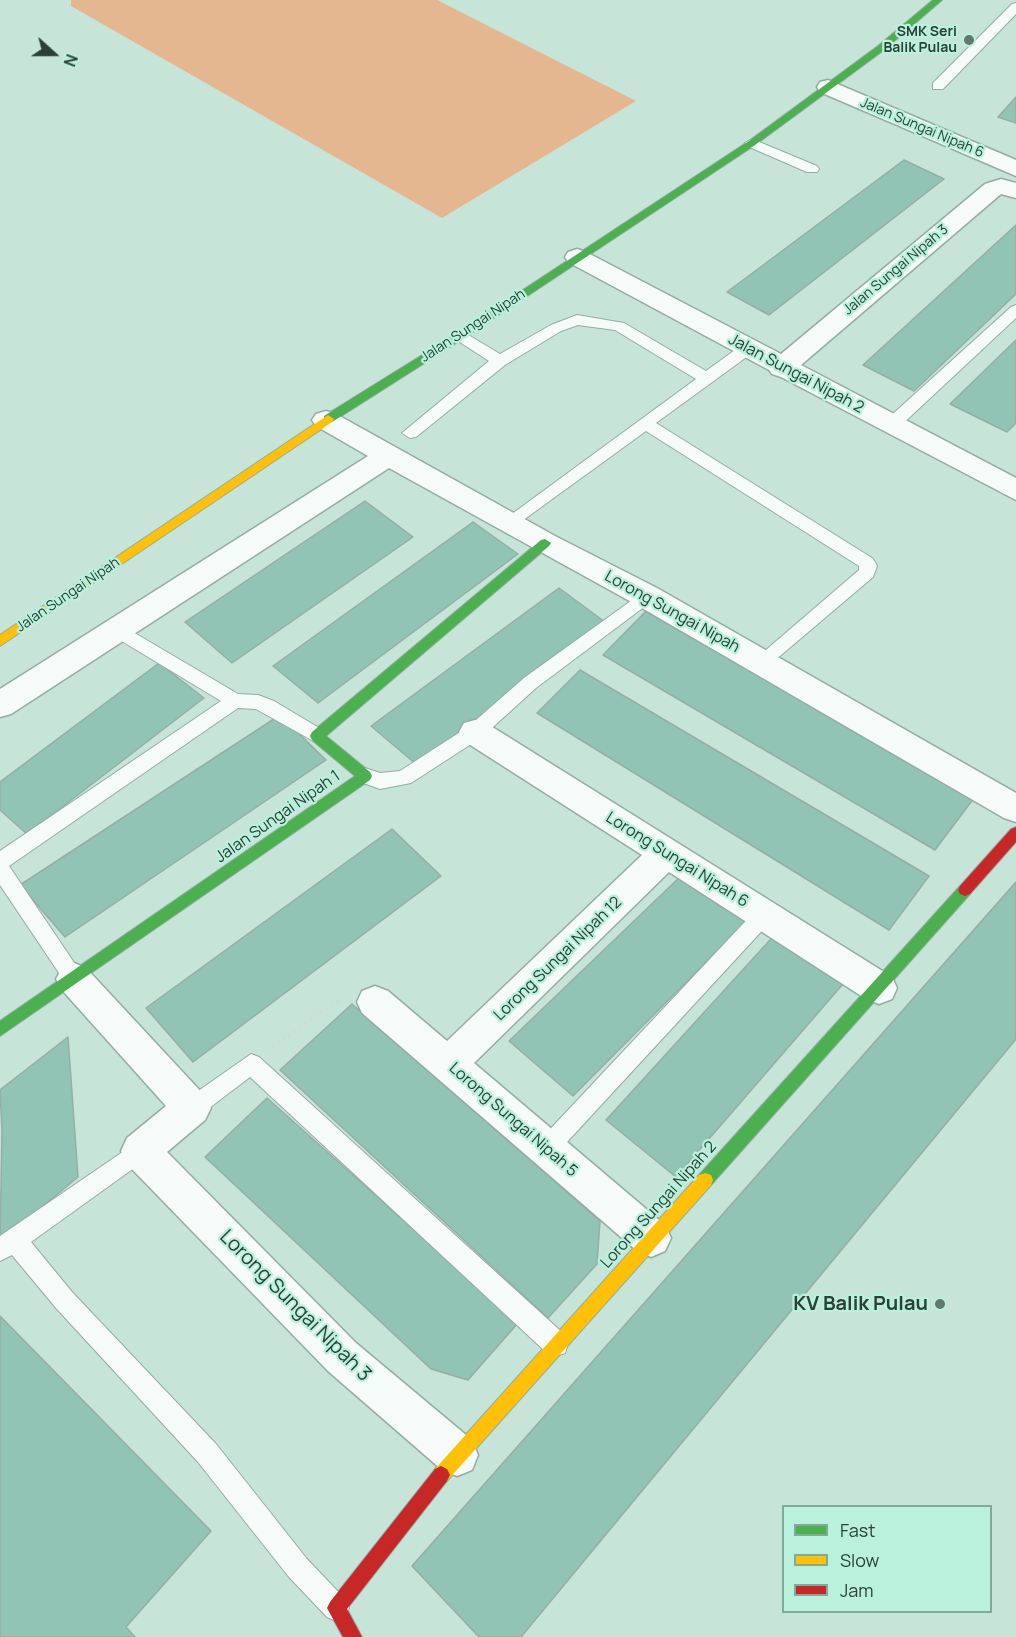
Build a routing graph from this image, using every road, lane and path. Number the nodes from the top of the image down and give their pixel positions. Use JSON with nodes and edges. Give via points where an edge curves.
{"nodes":[{"id":1,"x":935,"y":1,"type":"edge"},
{"id":2,"x":1016,"y":7,"type":"edge"},
{"id":3,"x":938,"y":86,"type":"dead end"},
{"id":4,"x":828,"y":87,"type":"junction"},
{"id":5,"x":752,"y":142,"type":"junction"},
{"id":6,"x":812,"y":169,"type":"dead end"},
{"id":7,"x":1016,"y":169,"type":"edge"},
{"id":8,"x":1016,"y":191,"type":"edge"},
{"id":9,"x":577,"y":257,"type":"junction"},
{"id":10,"x":1016,"y":310,"type":"edge"},
{"id":11,"x":460,"y":336,"type":"junction"},
{"id":12,"x":747,"y":349,"type":"junction"},
{"id":13,"x":500,"y":361,"type":"junction"},
{"id":14,"x":781,"y":368,"type":"junction"},
{"id":15,"x":706,"y":378,"type":"junction"},
{"id":16,"x":326,"y":420,"type":"junction"},
{"id":17,"x":645,"y":423,"type":"junction"},
{"id":18,"x":891,"y":425,"type":"junction"},
{"id":19,"x":410,"y":433,"type":"dead end"},
{"id":20,"x":389,"y":455,"type":"junction"},
{"id":21,"x":1013,"y":483,"type":"edge"},
{"id":22,"x":509,"y":522,"type":"junction"},
{"id":23,"x":545,"y":543,"type":"junction"},
{"id":24,"x":646,"y":596,"type":"junction"},
{"id":25,"x":116,"y":628,"type":"junction"},
{"id":26,"x":0,"y":641,"type":"edge"},
{"id":27,"x":761,"y":662,"type":"junction"},
{"id":28,"x":235,"y":701,"type":"junction"},
{"id":29,"x":0,"y":705,"type":"edge"},
{"id":30,"x":476,"y":732,"type":"junction"},
{"id":31,"x":317,"y":736,"type":"junction"},
{"id":32,"x":365,"y":776,"type":"junction"},
{"id":33,"x":1016,"y":810,"type":"edge"},
{"id":34,"x":1016,"y":833,"type":"edge"},
{"id":35,"x":667,"y":853,"type":"junction"},
{"id":36,"x":0,"y":862,"type":"edge"},
{"id":37,"x":0,"y":869,"type":"edge"},
{"id":38,"x":764,"y":915,"type":"junction"},
{"id":39,"x":74,"y":979,"type":"junction"},
{"id":40,"x":879,"y":988,"type":"junction"},
{"id":41,"x":375,"y":1002,"type":"joint"},
{"id":42,"x":0,"y":1029,"type":"edge"},
{"id":43,"x":251,"y":1064,"type":"junction"},
{"id":44,"x":448,"y":1064,"type":"junction"},
{"id":45,"x":192,"y":1108,"type":"junction"},
{"id":46,"x":548,"y":1148,"type":"junction"},
{"id":47,"x":140,"y":1151,"type":"junction"},
{"id":48,"x":651,"y":1238,"type":"junction"},
{"id":49,"x":7,"y":1245,"type":"edge"},
{"id":50,"x":556,"y":1344,"type":"junction"},
{"id":51,"x":457,"y":1455,"type":"junction"},
{"id":52,"x":336,"y":1608,"type":"junction"},
{"id":53,"x":353,"y":1637,"type":"edge"}],
"edges":[{"from":1,"to":4,"type":"street","name":"Jalan Sungai Nipah"},
{"from":2,"to":3,"type":"lane"},
{"from":4,"to":5,"type":"street","name":"Jalan Sungai Nipah"},
{"from":4,"to":7,"type":"street","name":"Jalan Sungai Nipah 6"},
{"from":5,"to":6,"type":"lane"},
{"from":5,"to":9,"type":"street","name":"Jalan Sungai Nipah"},
{"from":8,"to":14,"type":"street","name":"Jalan Sungai Nipah 3","via":[[1001,186],[993,189]]},
{"from":9,"to":11,"type":"street","name":"Jalan Sungai Nipah"},
{"from":9,"to":12,"type":"street","name":"Jalan Sungai Nipah 2"},
{"from":10,"to":18,"type":"lane"},
{"from":11,"to":13,"type":"lane"},
{"from":11,"to":16,"type":"street","name":"Jalan Sungai Nipah"},
{"from":12,"to":14,"type":"street","name":"Jalan Sungai Nipah 2"},
{"from":12,"to":15,"type":"lane"},
{"from":13,"to":15,"type":"lane","via":[[570,322],[592,320],[619,326]]},
{"from":13,"to":19,"type":"lane"},
{"from":14,"to":18,"type":"street","name":"Jalan Sungai Nipah 2"},
{"from":15,"to":17,"type":"lane"},
{"from":16,"to":20,"type":"street","name":"Lorong Sungai Nipah"},
{"from":16,"to":26,"type":"street","name":"Jalan Sungai Nipah"},
{"from":17,"to":22,"type":"lane"},
{"from":17,"to":27,"type":"lane","via":[[868,566],[867,573]]},
{"from":18,"to":21,"type":"street","name":"Jalan Sungai Nipah 2"},
{"from":20,"to":22,"type":"street","name":"Lorong Sungai Nipah"},
{"from":20,"to":25,"type":"street"},
{"from":22,"to":23,"type":"street","name":"Lorong Sungai Nipah"},
{"from":23,"to":24,"type":"street","name":"Lorong Sungai Nipah"},
{"from":23,"to":31,"type":"street"},
{"from":24,"to":27,"type":"street","name":"Lorong Sungai Nipah"},
{"from":24,"to":30,"type":"lane","via":[[530,683]]},
{"from":25,"to":28,"type":"lane"},
{"from":25,"to":29,"type":"street"},
{"from":27,"to":33,"type":"street","name":"Lorong Sungai Nipah"},
{"from":28,"to":31,"type":"lane","via":[[258,702]]},
{"from":28,"to":36,"type":"lane"},
{"from":30,"to":32,"type":"lane","via":[[404,778],[380,781]]},
{"from":30,"to":35,"type":"street","name":"Lorong Sungai Nipah 6"},
{"from":31,"to":32,"type":"street","name":"Jalan Sungai Nipah 1"},
{"from":32,"to":39,"type":"street","name":"Jalan Sungai Nipah 1"},
{"from":34,"to":40,"type":"street","name":"Lorong Sungai Nipah 2"},
{"from":35,"to":38,"type":"street","name":"Lorong Sungai Nipah 6"},
{"from":35,"to":44,"type":"street","name":"Lorong Sungai Nipah 12"},
{"from":37,"to":39,"type":"lane"},
{"from":38,"to":40,"type":"street","name":"Lorong Sungai Nipah 6"},
{"from":38,"to":46,"type":"lane"},
{"from":39,"to":42,"type":"street","name":"Jalan Sungai Nipah 1"},
{"from":39,"to":45,"type":"street"},
{"from":40,"to":48,"type":"street","name":"Lorong Sungai Nipah 2"},
{"from":41,"to":43,"type":"path","via":[[349,997],[331,1004]]},
{"from":41,"to":44,"type":"street","name":"Lorong Sungai Nipah 5"},
{"from":43,"to":45,"type":"lane"},
{"from":43,"to":50,"type":"lane"},
{"from":44,"to":46,"type":"street","name":"Lorong Sungai Nipah 5"},
{"from":45,"to":47,"type":"street"},
{"from":46,"to":48,"type":"street","name":"Lorong Sungai Nipah 5"},
{"from":47,"to":49,"type":"lane"},
{"from":47,"to":51,"type":"street","name":"Lorong Sungai Nipah 3","via":[[342,1357]]},
{"from":48,"to":50,"type":"street","name":"Lorong Sungai Nipah 2"},
{"from":49,"to":52,"type":"lane","via":[[207,1453],[298,1568]]},
{"from":50,"to":51,"type":"street","name":"Lorong Sungai Nipah 2"},
{"from":51,"to":52,"type":"street","name":"Lorong Sungai Nipah 2"},
{"from":52,"to":53,"type":"street"}]}
